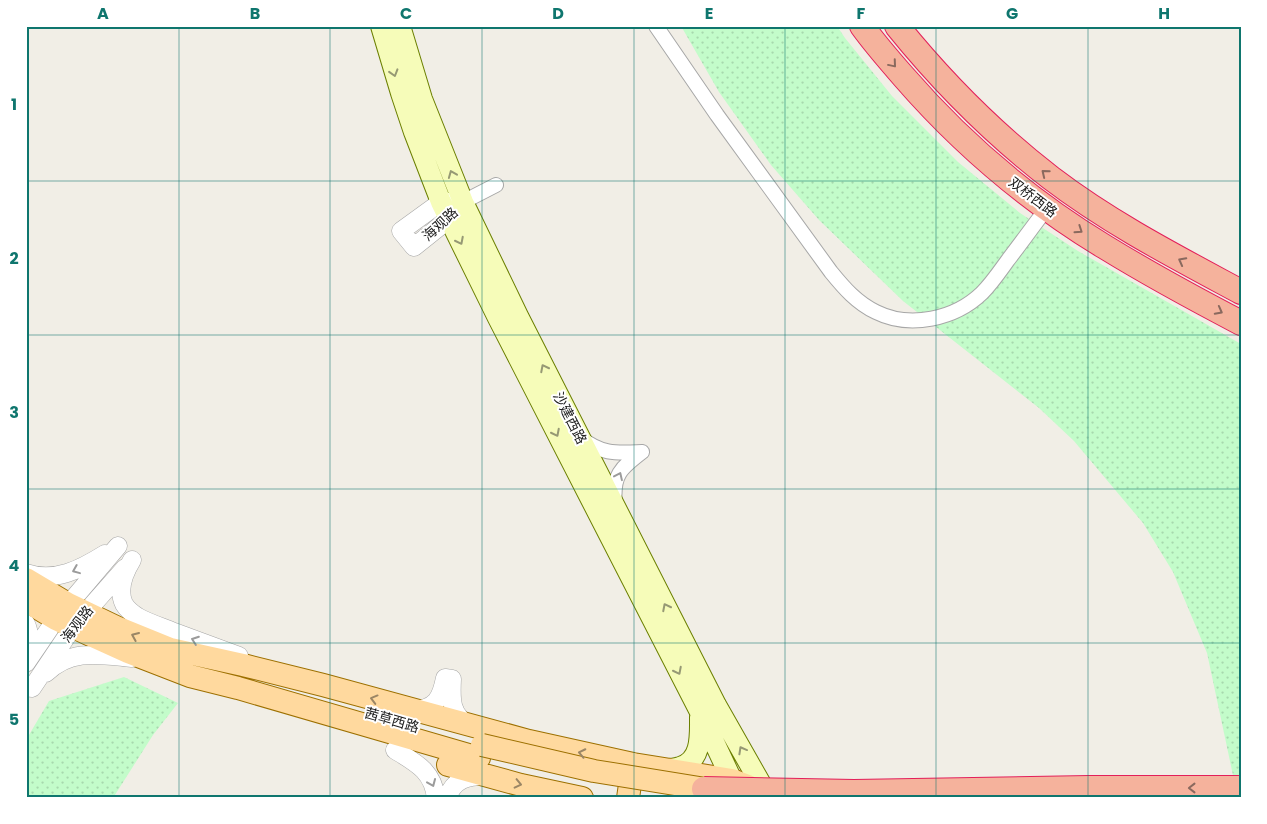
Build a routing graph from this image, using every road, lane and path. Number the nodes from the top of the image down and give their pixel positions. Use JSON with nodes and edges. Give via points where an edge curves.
{"nodes":[{"id":1,"x":381,"y":26,"type":"edge"},
{"id":2,"x":400,"y":26,"type":"edge"},
{"id":3,"x":656,"y":26,"type":"edge"},
{"id":4,"x":862,"y":26,"type":"edge"},
{"id":5,"x":897,"y":26,"type":"edge"},
{"id":6,"x":496,"y":185,"type":"dead end"},
{"id":7,"x":463,"y":202,"type":"junction"},
{"id":8,"x":1047,"y":208,"type":"junction"},
{"id":9,"x":445,"y":210,"type":"junction"},
{"id":10,"x":1241,"y":292,"type":"edge"},
{"id":11,"x":1241,"y":323,"type":"edge"},
{"id":12,"x":579,"y":436,"type":"junction"},
{"id":13,"x":616,"y":510,"type":"junction"},
{"id":14,"x":118,"y":546,"type":"junction"},
{"id":15,"x":132,"y":560,"type":"junction"},
{"id":16,"x":26,"y":573,"type":"edge"},
{"id":17,"x":26,"y":579,"type":"edge"},
{"id":18,"x":26,"y":601,"type":"edge"},
{"id":19,"x":71,"y":616,"type":"junction"},
{"id":20,"x":26,"y":624,"type":"edge"},
{"id":21,"x":26,"y":652,"type":"edge"},
{"id":22,"x":157,"y":654,"type":"junction"},
{"id":23,"x":26,"y":663,"type":"edge"},
{"id":24,"x":190,"y":676,"type":"junction"},
{"id":25,"x":323,"y":685,"type":"junction"},
{"id":26,"x":29,"y":686,"type":"edge"},
{"id":27,"x":413,"y":710,"type":"junction"},
{"id":28,"x":700,"y":712,"type":"junction"},
{"id":29,"x":395,"y":750,"type":"junction"},
{"id":30,"x":480,"y":751,"type":"junction"},
{"id":31,"x":633,"y":764,"type":"junction"},
{"id":32,"x":664,"y":769,"type":"junction"},
{"id":33,"x":984,"y":774,"type":"dead end"},
{"id":34,"x":1241,"y":788,"type":"edge"},
{"id":35,"x":704,"y":789,"type":"junction"},
{"id":36,"x":736,"y":789,"type":"edge"},
{"id":37,"x":770,"y":796,"type":"edge"},
{"id":38,"x":820,"y":797,"type":"edge"},
{"id":39,"x":436,"y":798,"type":"edge"},
{"id":40,"x":447,"y":798,"type":"edge"},
{"id":41,"x":582,"y":798,"type":"edge"},
{"id":42,"x":628,"y":798,"type":"edge"},
{"id":43,"x":675,"y":798,"type":"edge"},
{"id":44,"x":842,"y":798,"type":"edge"},
{"id":45,"x":982,"y":798,"type":"edge"}],
"edges":[{"from":1,"to":9,"type":"main road","name":"沙建西路","one_way":true,"via":[[411,124]]},
{"from":7,"to":2,"type":"main road","name":"沙建西路","one_way":true,"via":[[422,99]]},
{"from":3,"to":8,"type":"street","via":[[831,272],[858,302],[876,313],[895,319],[931,319],[965,306],[993,280]]},
{"from":4,"to":8,"type":"highway","name":"双桥西路","one_way":true,"via":[[951,127],[998,170]]},
{"from":10,"to":5,"type":"highway","name":"双桥西路","one_way":true,"via":[[1144,240],[1051,178],[962,99]]},
{"from":6,"to":7,"type":"street"},
{"from":7,"to":9,"type":"street","name":"海观路"},
{"from":12,"to":7,"type":"main road","name":"沙建西路","one_way":true},
{"from":8,"to":11,"type":"highway","name":"双桥西路","one_way":true,"via":[[1104,247]]},
{"from":9,"to":28,"type":"main road","name":"沙建西路","one_way":true},
{"from":12,"to":13,"type":"main road","name":"沙建西路"},
{"from":13,"to":12,"type":"street","one_way":true,"via":[[615,482],[624,466],[642,452],[603,451]]},
{"from":37,"to":13,"type":"main road","name":"沙建西路","one_way":true,"via":[[716,705]]},
{"from":14,"to":15,"type":"street"},
{"from":14,"to":16,"type":"street","one_way":true,"via":[[69,573],[44,577]]},
{"from":14,"to":19,"type":"street","name":"海观路"},
{"from":15,"to":19,"type":"street","name":"海观路"},
{"from":25,"to":15,"type":"street","one_way":true,"via":[[137,617],[124,604],[122,594],[124,573]]},
{"from":17,"to":19,"type":"main road","name":"茜草西路"},
{"from":18,"to":19,"type":"main road","name":"茜草西路"},
{"from":19,"to":22,"type":"main road","name":"茜草西路","via":[[123,631]]},
{"from":19,"to":23,"type":"street","name":"海观路"},
{"from":19,"to":26,"type":"street","name":"海观路"},
{"from":20,"to":21,"type":"street","via":[[29,633]]},
{"from":22,"to":24,"type":"main road","name":"茜草西路"},
{"from":22,"to":25,"type":"main road","via":[[243,665]]},
{"from":22,"to":26,"type":"street","via":[[75,656],[58,663]]},
{"from":22,"to":30,"type":"main road","name":"茜草西路","via":[[239,675]]},
{"from":24,"to":29,"type":"main road","via":[[259,710]]},
{"from":24,"to":30,"type":"main road","name":"茜草西路"},
{"from":27,"to":25,"type":"main road","one_way":true},
{"from":27,"to":30,"type":"main road"},
{"from":27,"to":30,"type":"street","via":[[433,705],[442,693],[445,678],[452,679],[453,708]]},
{"from":28,"to":32,"type":"main road","via":[[700,740],[696,755],[679,768]]},
{"from":28,"to":36,"type":"main road","name":"沙建西路"},
{"from":29,"to":30,"type":"main road"},
{"from":29,"to":39,"type":"street","one_way":true,"via":[[428,774]]},
{"from":31,"to":30,"type":"main road","one_way":true,"via":[[529,741]]},
{"from":30,"to":35,"type":"main road","name":"茜草西路","bridge":true},
{"from":30,"to":40,"type":"street","via":[[466,778],[454,786]]},
{"from":30,"to":41,"type":"main road","one_way":true},
{"from":30,"to":43,"type":"main road","name":"茜草西路","via":[[592,784]]},
{"from":31,"to":32,"type":"main road"},
{"from":31,"to":42,"type":"main road"},
{"from":32,"to":36,"type":"main road"},
{"from":33,"to":45,"type":"street"},
{"from":34,"to":35,"type":"highway","one_way":true,"bridge":true,"via":[[854,792]]},
{"from":35,"to":37,"type":"main road","name":"茜草西路","bridge":true},
{"from":36,"to":37,"type":"main road"},
{"from":37,"to":38,"type":"street"},
{"from":38,"to":44,"type":"street"}]}
